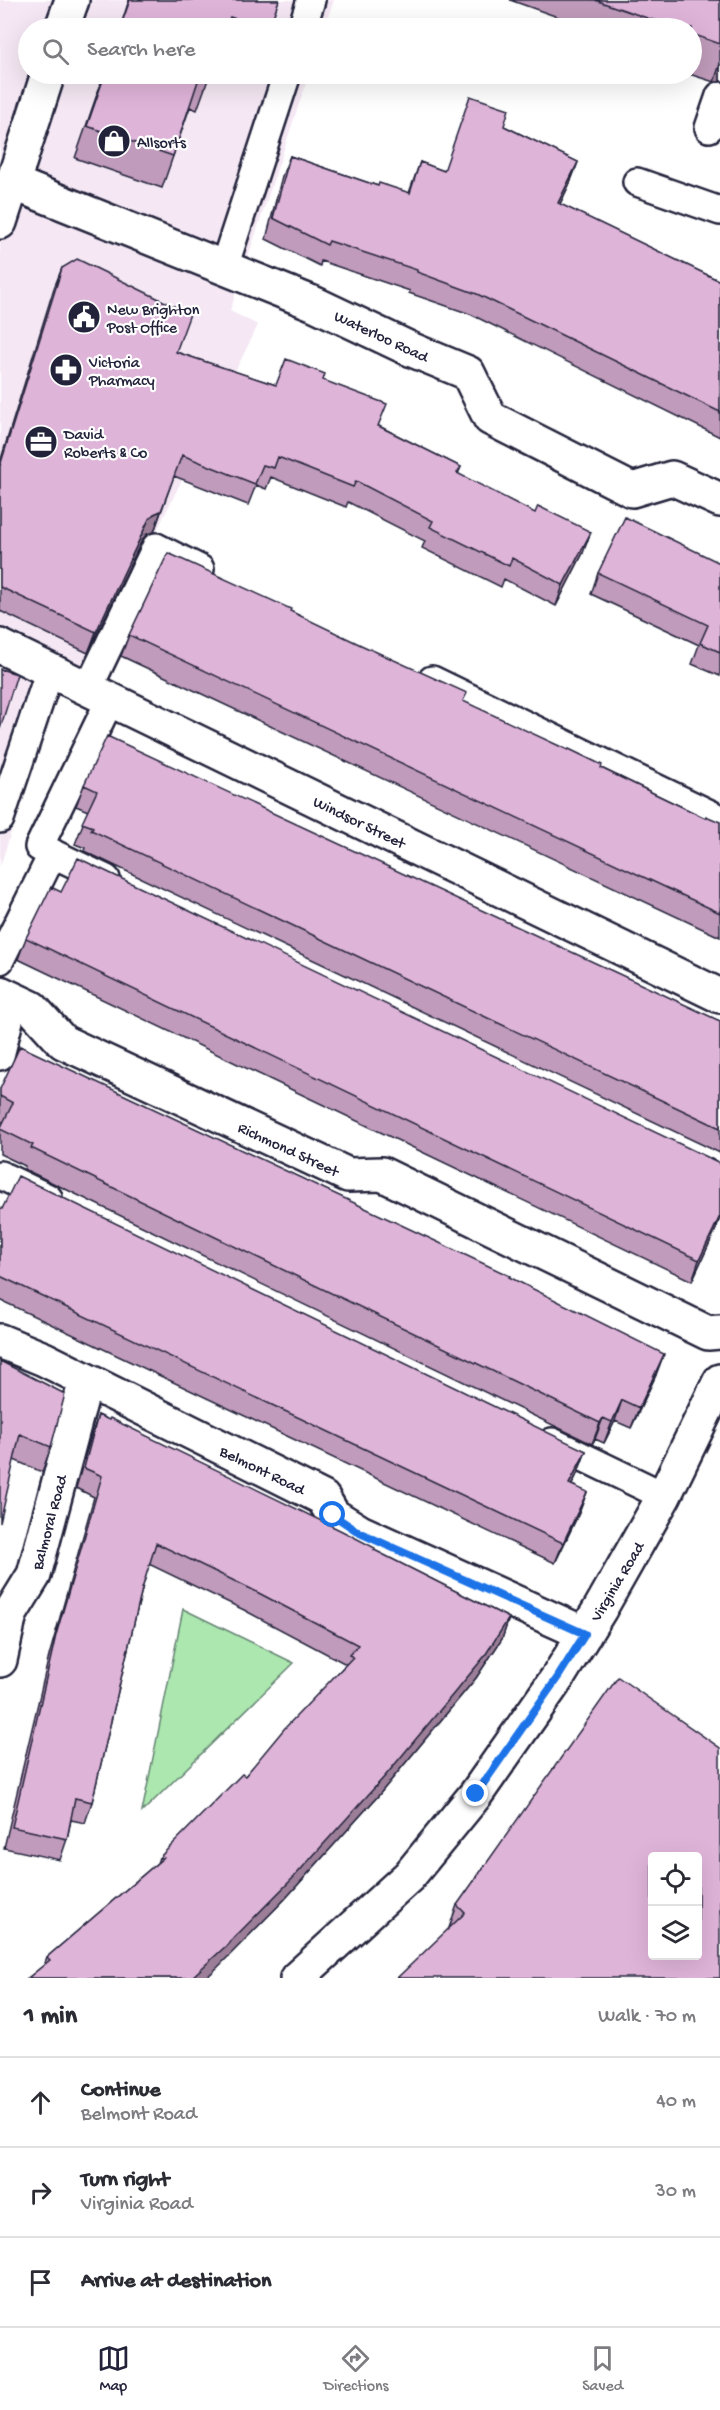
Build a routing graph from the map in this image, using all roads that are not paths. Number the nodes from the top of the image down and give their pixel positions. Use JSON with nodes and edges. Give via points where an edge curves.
{"nodes":[{"id":1,"x":72,"y":0,"type":"edge"},
{"id":2,"x":311,"y":0,"type":"edge"},
{"id":3,"x":66,"y":18,"type":"edge"},
{"id":4,"x":305,"y":18,"type":"edge"},
{"id":5,"x":45,"y":84,"type":"edge"},
{"id":6,"x":284,"y":84,"type":"edge"},
{"id":7,"x":720,"y":96,"type":"edge"},
{"id":8,"x":709,"y":128,"type":"dead end"},
{"id":9,"x":637,"y":182,"type":"dead end"},
{"id":10,"x":13,"y":183,"type":"junction"},
{"id":11,"x":720,"y":211,"type":"edge"},
{"id":12,"x":0,"y":222,"type":"edge"},
{"id":13,"x":224,"y":267,"type":"junction"},
{"id":14,"x":720,"y":500,"type":"edge"},
{"id":15,"x":220,"y":578,"type":"edge"},
{"id":16,"x":0,"y":646,"type":"edge"},
{"id":17,"x":50,"y":670,"type":"junction"},
{"id":18,"x":412,"y":670,"type":"edge"},
{"id":19,"x":99,"y":694,"type":"junction"},
{"id":20,"x":0,"y":819,"type":"edge"},
{"id":21,"x":720,"y":819,"type":"edge"},
{"id":22,"x":53,"y":853,"type":"junction"},
{"id":23,"x":128,"y":889,"type":"edge"},
{"id":24,"x":0,"y":960,"type":"edge"},
{"id":25,"x":720,"y":996,"type":"edge"},
{"id":26,"x":7,"y":997,"type":"edge"},
{"id":27,"x":0,"y":1056,"type":"edge"},
{"id":28,"x":0,"y":1175,"type":"edge"},
{"id":29,"x":75,"y":1211,"type":"edge"},
{"id":30,"x":720,"y":1332,"type":"edge"},
{"id":31,"x":0,"y":1341,"type":"edge"},
{"id":32,"x":86,"y":1380,"type":"junction"},
{"id":33,"x":720,"y":1381,"type":"edge"},
{"id":34,"x":525,"y":1429,"type":"edge"},
{"id":35,"x":664,"y":1497,"type":"junction"},
{"id":36,"x":585,"y":1634,"type":"junction"},
{"id":37,"x":0,"y":1660,"type":"edge"},
{"id":38,"x":297,"y":1978,"type":"edge"}],
"edges":[{"from":1,"to":3,"type":"street"},
{"from":2,"to":4,"type":"lane"},
{"from":5,"to":10,"type":"street"},
{"from":6,"to":13,"type":"lane"},
{"from":7,"to":8,"type":"lane"},
{"from":9,"to":11,"type":"lane"},
{"from":10,"to":12,"type":"street"},
{"from":10,"to":13,"type":"street","name":"Waterloo Road"},
{"from":13,"to":14,"type":"street","name":"Waterloo Road","via":[[468,373],[490,418],[632,490],[672,478]]},
{"from":15,"to":19,"type":"lane","via":[[156,547]]},
{"from":16,"to":17,"type":"street","name":"Windsor Street"},
{"from":17,"to":19,"type":"street","name":"Windsor Street"},
{"from":17,"to":20,"type":"lane"},
{"from":18,"to":21,"type":"lane"},
{"from":19,"to":22,"type":"lane","via":[[39,847]]},
{"from":19,"to":25,"type":"street","name":"Windsor Street"},
{"from":22,"to":23,"type":"lane"},
{"from":22,"to":24,"type":"lane"},
{"from":26,"to":27,"type":"lane"},
{"from":26,"to":30,"type":"street","name":"Richmond Street","via":[[32,1008],[63,1042],[84,1052],[348,1175],[382,1174],[708,1333]]},
{"from":28,"to":29,"type":"lane"},
{"from":31,"to":32,"type":"street","name":"Belmont Road"},
{"from":32,"to":36,"type":"street","name":"Belmont Road","via":[[323,1498],[333,1515],[360,1533]]},
{"from":32,"to":37,"type":"street","name":"Balmoral Road","via":[[34,1575],[10,1614]]},
{"from":33,"to":35,"type":"street","name":"Virginia Road"},
{"from":34,"to":35,"type":"lane"},
{"from":35,"to":36,"type":"street","name":"Virginia Road"},
{"from":36,"to":38,"type":"street","name":"Virginia Road","via":[[476,1794],[409,1876]]}]}
